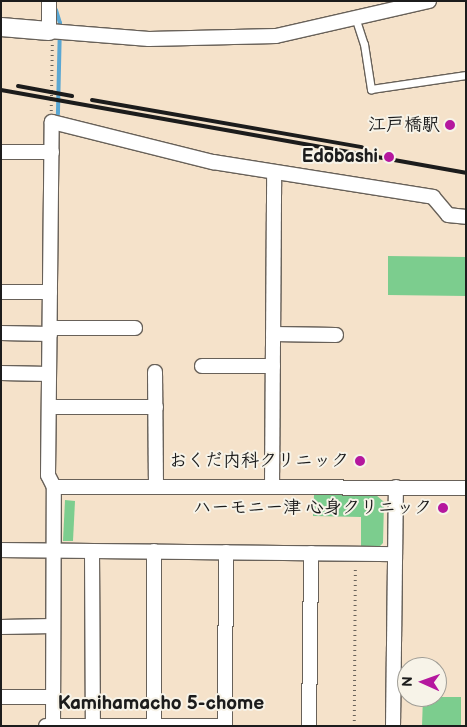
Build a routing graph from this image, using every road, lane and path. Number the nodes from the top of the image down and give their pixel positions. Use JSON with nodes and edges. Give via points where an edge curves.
{"nodes":[{"id":1,"x":49,"y":1,"type":"edge"},
{"id":2,"x":429,"y":1,"type":"edge"},
{"id":3,"x":356,"y":20,"type":"junction"},
{"id":4,"x":1,"y":27,"type":"edge"},
{"id":5,"x":56,"y":32,"type":"junction"},
{"id":6,"x":466,"y":75,"type":"edge"},
{"id":7,"x":51,"y":100,"type":"dead end"},
{"id":8,"x":1,"y":152,"type":"edge"},
{"id":9,"x":52,"y":152,"type":"junction"},
{"id":10,"x":274,"y":174,"type":"junction"},
{"id":11,"x":466,"y":217,"type":"edge"},
{"id":12,"x":1,"y":292,"type":"edge"},
{"id":13,"x":50,"y":292,"type":"junction"},
{"id":14,"x":135,"y":328,"type":"dead end"},
{"id":15,"x":50,"y":331,"type":"junction"},
{"id":16,"x":1,"y":333,"type":"edge"},
{"id":17,"x":273,"y":334,"type":"junction"},
{"id":18,"x":336,"y":335,"type":"dead end"},
{"id":19,"x":202,"y":366,"type":"dead end"},
{"id":20,"x":273,"y":366,"type":"junction"},
{"id":21,"x":155,"y":372,"type":"dead end"},
{"id":22,"x":1,"y":373,"type":"edge"},
{"id":23,"x":49,"y":374,"type":"junction"},
{"id":24,"x":49,"y":407,"type":"junction"},
{"id":25,"x":156,"y":407,"type":"junction"},
{"id":26,"x":54,"y":486,"type":"junction"},
{"id":27,"x":156,"y":486,"type":"junction"},
{"id":28,"x":272,"y":486,"type":"junction"},
{"id":29,"x":396,"y":487,"type":"junction"},
{"id":30,"x":466,"y":488,"type":"edge"},
{"id":31,"x":1,"y":550,"type":"edge"},
{"id":32,"x":53,"y":550,"type":"junction"},
{"id":33,"x":92,"y":550,"type":"junction"},
{"id":34,"x":154,"y":551,"type":"junction"},
{"id":35,"x":226,"y":552,"type":"junction"},
{"id":36,"x":311,"y":553,"type":"junction"},
{"id":37,"x":355,"y":553,"type":"junction"},
{"id":38,"x":395,"y":554,"type":"junction"},
{"id":39,"x":53,"y":626,"type":"junction"},
{"id":40,"x":1,"y":627,"type":"edge"},
{"id":41,"x":1,"y":697,"type":"edge"},
{"id":42,"x":53,"y":697,"type":"junction"},
{"id":43,"x":51,"y":725,"type":"edge"},
{"id":44,"x":93,"y":725,"type":"edge"},
{"id":45,"x":154,"y":726,"type":"edge"},
{"id":46,"x":225,"y":726,"type":"edge"},
{"id":47,"x":309,"y":726,"type":"edge"},
{"id":48,"x":354,"y":726,"type":"edge"},
{"id":49,"x":393,"y":726,"type":"edge"}],
"edges":[{"from":1,"to":5,"type":"street"},
{"from":2,"to":3,"type":"street"},
{"from":3,"to":5,"type":"street","via":[[255,38],[149,39]]},
{"from":3,"to":6,"type":"lane","via":[[364,44],[371,89]]},
{"from":4,"to":5,"type":"street"},
{"from":5,"to":7,"type":"path","via":[[52,38]]},
{"from":8,"to":9,"type":"street"},
{"from":9,"to":10,"type":"street","via":[[52,122]]},
{"from":9,"to":13,"type":"street"},
{"from":10,"to":11,"type":"street","via":[[433,197],[448,215]]},
{"from":10,"to":17,"type":"street"},
{"from":12,"to":13,"type":"street"},
{"from":13,"to":15,"type":"street"},
{"from":14,"to":15,"type":"street"},
{"from":15,"to":16,"type":"street"},
{"from":15,"to":23,"type":"street"},
{"from":17,"to":18,"type":"street"},
{"from":17,"to":20,"type":"street"},
{"from":19,"to":20,"type":"street"},
{"from":20,"to":28,"type":"street"},
{"from":21,"to":25,"type":"street"},
{"from":22,"to":23,"type":"street"},
{"from":23,"to":24,"type":"street"},
{"from":24,"to":25,"type":"street"},
{"from":24,"to":26,"type":"street","via":[[48,475]]},
{"from":25,"to":27,"type":"street"},
{"from":26,"to":27,"type":"street"},
{"from":26,"to":32,"type":"street"},
{"from":27,"to":28,"type":"street"},
{"from":28,"to":29,"type":"street"},
{"from":29,"to":30,"type":"street"},
{"from":29,"to":38,"type":"street"},
{"from":31,"to":32,"type":"street"},
{"from":32,"to":33,"type":"street"},
{"from":32,"to":39,"type":"street"},
{"from":33,"to":34,"type":"street"},
{"from":33,"to":44,"type":"street"},
{"from":34,"to":35,"type":"street"},
{"from":34,"to":45,"type":"street"},
{"from":35,"to":36,"type":"street"},
{"from":35,"to":46,"type":"street"},
{"from":36,"to":37,"type":"street"},
{"from":36,"to":47,"type":"street"},
{"from":37,"to":38,"type":"street"},
{"from":37,"to":48,"type":"path"},
{"from":38,"to":49,"type":"street"},
{"from":39,"to":40,"type":"street"},
{"from":39,"to":42,"type":"street"},
{"from":41,"to":42,"type":"street"},
{"from":42,"to":43,"type":"street"},
{"from":43,"to":44,"type":"street"},
{"from":44,"to":45,"type":"street"},
{"from":45,"to":46,"type":"street"}]}
